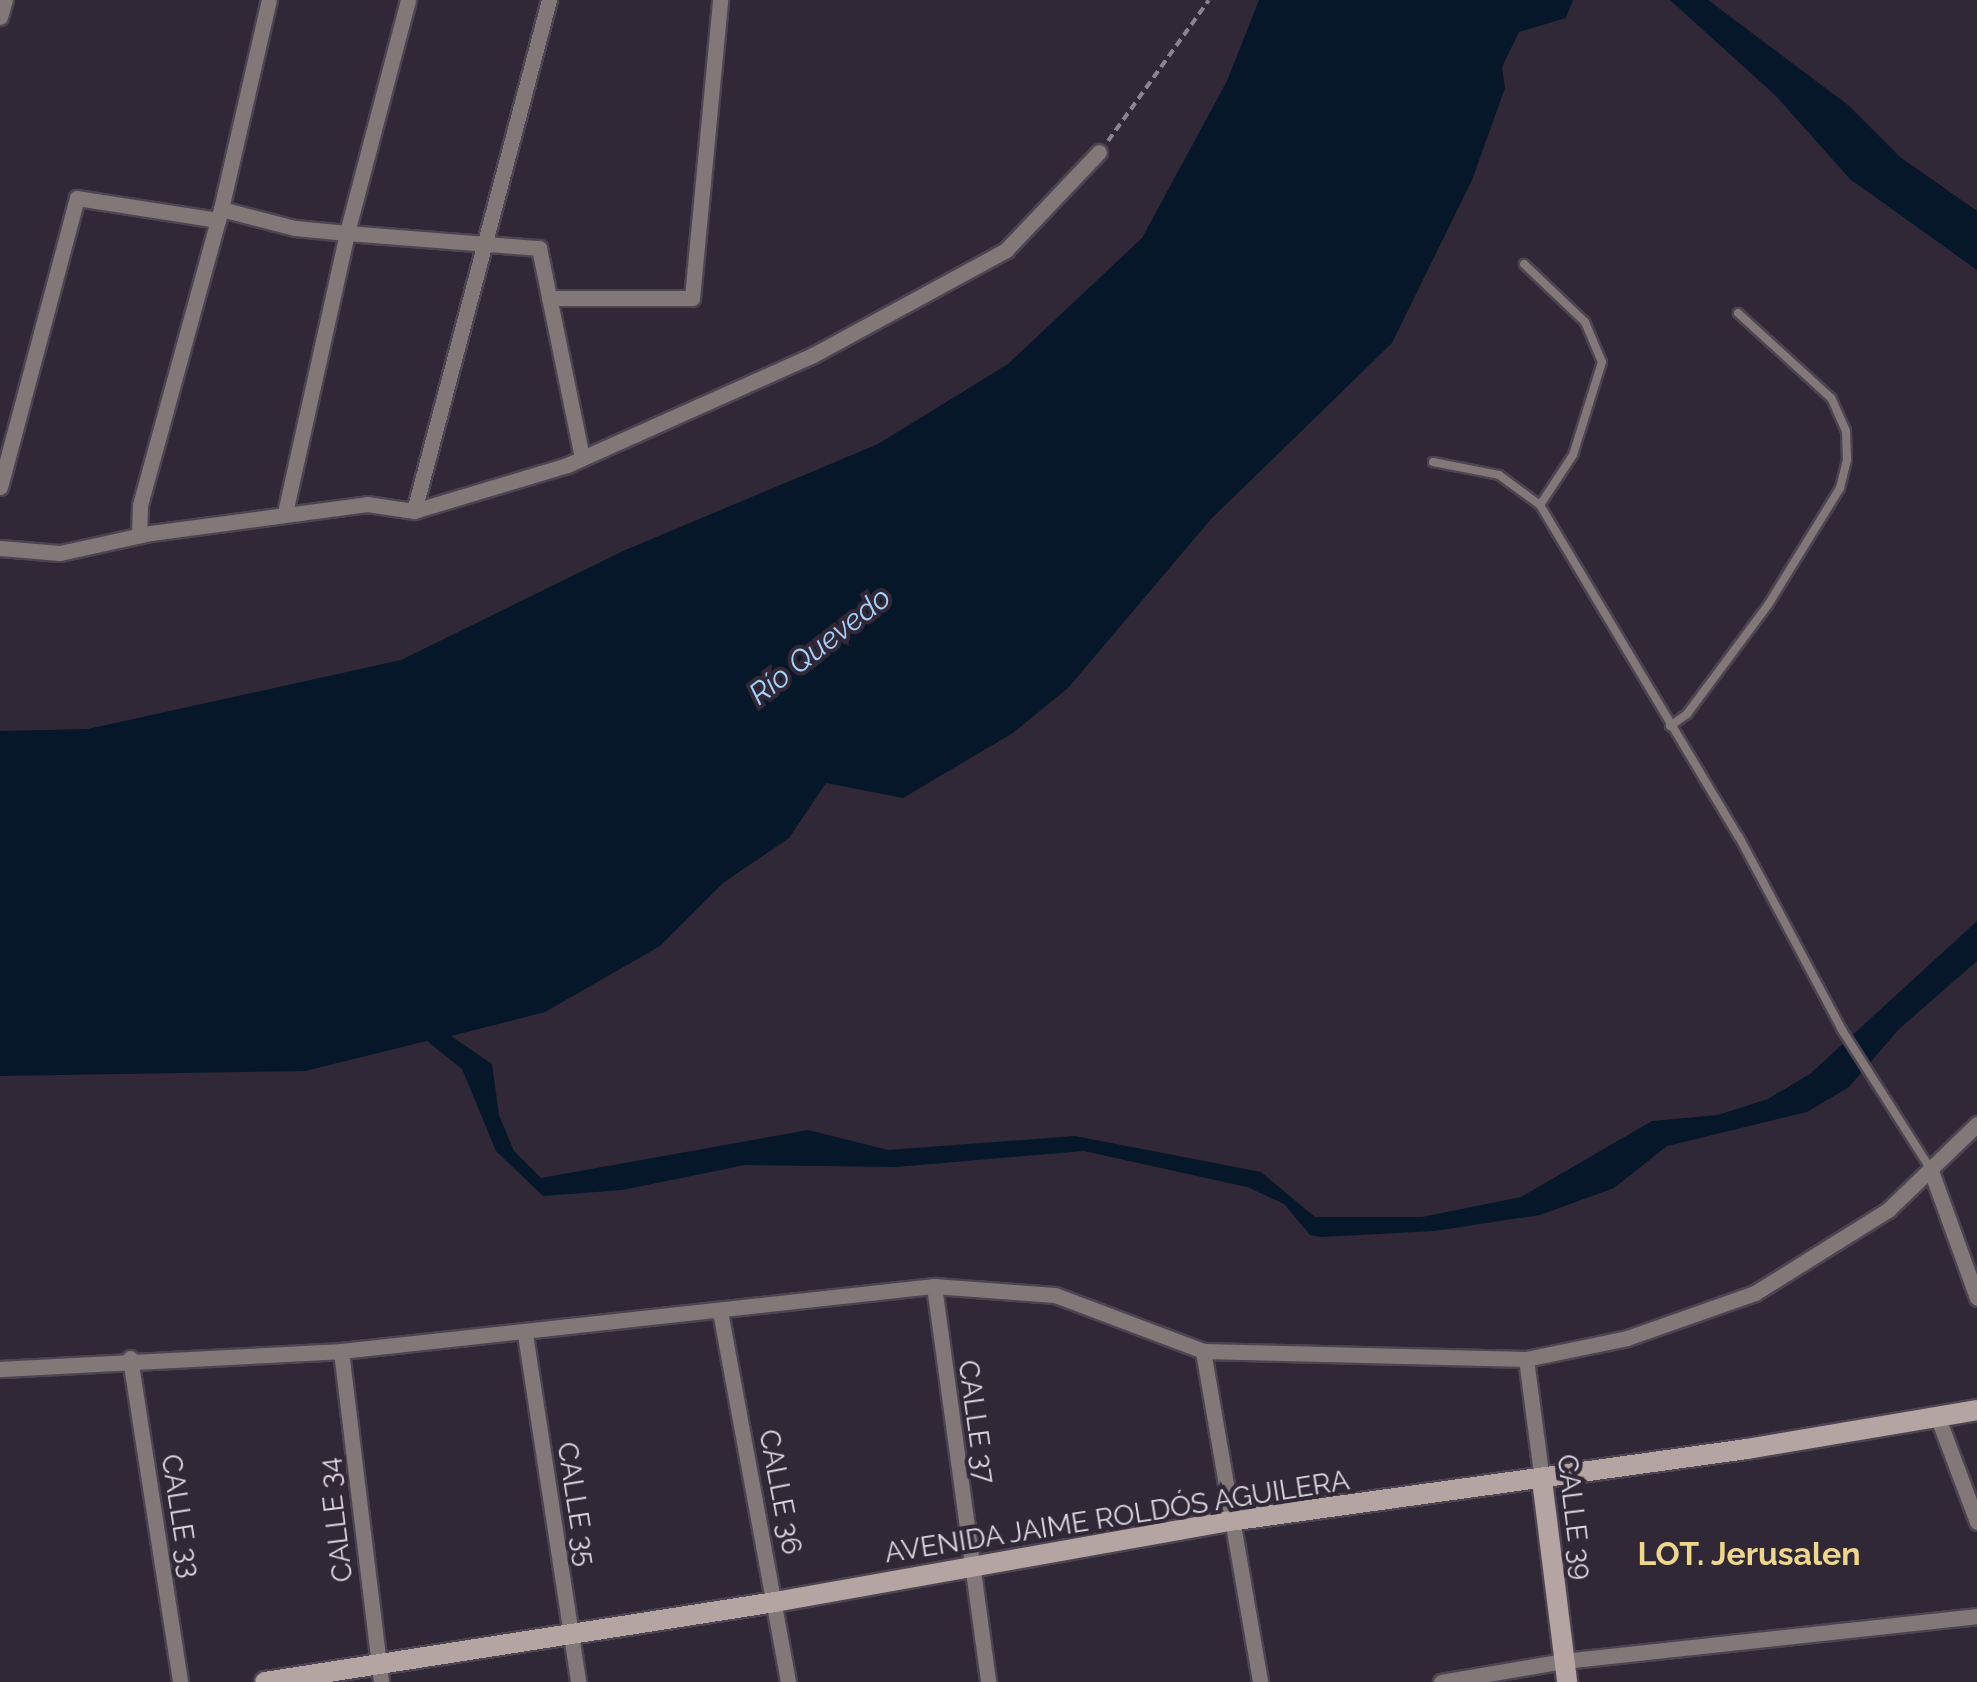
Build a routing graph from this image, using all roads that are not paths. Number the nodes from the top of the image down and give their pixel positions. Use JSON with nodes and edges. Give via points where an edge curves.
{"nodes":[{"id":1,"x":5,"y":0,"type":"edge"},
{"id":2,"x":269,"y":0,"type":"edge"},
{"id":3,"x":408,"y":0,"type":"edge"},
{"id":4,"x":549,"y":0,"type":"edge"},
{"id":5,"x":720,"y":0,"type":"edge"},
{"id":6,"x":0,"y":18,"type":"edge"},
{"id":7,"x":1099,"y":152,"type":"road end"},
{"id":8,"x":220,"y":215,"type":"junction"},
{"id":9,"x":347,"y":233,"type":"junction"},
{"id":10,"x":480,"y":245,"type":"junction"},
{"id":11,"x":1524,"y":264,"type":"dead end"},
{"id":12,"x":549,"y":298,"type":"junction"},
{"id":13,"x":1738,"y":313,"type":"dead end"},
{"id":14,"x":582,"y":458,"type":"junction"},
{"id":15,"x":1433,"y":462,"type":"dead end"},
{"id":16,"x":0,"y":486,"type":"edge"},
{"id":17,"x":1540,"y":505,"type":"junction"},
{"id":18,"x":414,"y":511,"type":"junction"},
{"id":19,"x":285,"y":513,"type":"junction"},
{"id":20,"x":139,"y":535,"type":"junction"},
{"id":21,"x":0,"y":548,"type":"edge"},
{"id":22,"x":1670,"y":726,"type":"junction"},
{"id":23,"x":1977,"y":1124,"type":"edge"},
{"id":24,"x":1930,"y":1168,"type":"junction"},
{"id":25,"x":934,"y":1286,"type":"junction"},
{"id":26,"x":1977,"y":1298,"type":"edge"},
{"id":27,"x":720,"y":1311,"type":"junction"},
{"id":28,"x":525,"y":1334,"type":"junction"},
{"id":29,"x":341,"y":1351,"type":"junction"},
{"id":30,"x":1203,"y":1352,"type":"junction"},
{"id":31,"x":130,"y":1358,"type":"junction"},
{"id":32,"x":1526,"y":1359,"type":"junction"},
{"id":33,"x":0,"y":1369,"type":"edge"},
{"id":34,"x":1977,"y":1410,"type":"edge"},
{"id":35,"x":1938,"y":1418,"type":"junction"},
{"id":36,"x":1542,"y":1480,"type":"junction"},
{"id":37,"x":1236,"y":1520,"type":"junction"},
{"id":38,"x":1977,"y":1522,"type":"edge"},
{"id":39,"x":971,"y":1566,"type":"junction"},
{"id":40,"x":776,"y":1602,"type":"junction"},
{"id":41,"x":1977,"y":1616,"type":"edge"},
{"id":42,"x":570,"y":1635,"type":"junction"},
{"id":43,"x":1566,"y":1671,"type":"edge"},
{"id":44,"x":380,"y":1672,"type":"edge"},
{"id":45,"x":180,"y":1682,"type":"edge"},
{"id":46,"x":266,"y":1682,"type":"edge"},
{"id":47,"x":578,"y":1682,"type":"edge"},
{"id":48,"x":788,"y":1682,"type":"edge"},
{"id":49,"x":988,"y":1682,"type":"edge"},
{"id":50,"x":1260,"y":1682,"type":"edge"},
{"id":51,"x":1442,"y":1682,"type":"edge"}],
"edges":[{"from":1,"to":6,"type":"street"},
{"from":2,"to":8,"type":"street"},
{"from":3,"to":9,"type":"street"},
{"from":4,"to":10,"type":"street"},
{"from":5,"to":12,"type":"street","via":[[692,298]]},
{"from":7,"to":14,"type":"street","via":[[1006,250],[828,348]]},
{"from":8,"to":9,"type":"street"},
{"from":8,"to":16,"type":"street","via":[[77,198]]},
{"from":8,"to":20,"type":"street","via":[[140,505]]},
{"from":9,"to":10,"type":"street"},
{"from":9,"to":19,"type":"street"},
{"from":10,"to":12,"type":"street","via":[[539,248]]},
{"from":10,"to":18,"type":"street"},
{"from":11,"to":17,"type":"lane","via":[[1585,322],[1602,362],[1572,455]]},
{"from":12,"to":14,"type":"street"},
{"from":13,"to":22,"type":"lane","via":[[1831,398],[1846,431],[1847,460],[1840,488],[1768,606],[1687,714]]},
{"from":14,"to":18,"type":"street"},
{"from":15,"to":17,"type":"lane","via":[[1499,476]]},
{"from":17,"to":22,"type":"lane"},
{"from":18,"to":19,"type":"street","via":[[366,504]]},
{"from":19,"to":20,"type":"street"},
{"from":20,"to":21,"type":"street","via":[[60,553]]},
{"from":22,"to":24,"type":"lane","via":[[1842,1030]]},
{"from":23,"to":24,"type":"street"},
{"from":24,"to":26,"type":"street"},
{"from":24,"to":32,"type":"street","via":[[1848,1240],[1755,1293],[1628,1338]]},
{"from":25,"to":27,"type":"street"},
{"from":25,"to":30,"type":"street","via":[[1055,1295]]},
{"from":25,"to":39,"type":"street","name":"CALLE 37"},
{"from":27,"to":28,"type":"street"},
{"from":27,"to":40,"type":"street","name":"CALLE 36"},
{"from":28,"to":29,"type":"street"},
{"from":28,"to":42,"type":"street","name":"CALLE 35"},
{"from":29,"to":31,"type":"street"},
{"from":29,"to":44,"type":"street","name":"CALLE 34"},
{"from":30,"to":32,"type":"street"},
{"from":30,"to":37,"type":"street"},
{"from":31,"to":33,"type":"street"},
{"from":31,"to":45,"type":"street","name":"CALLE 33"},
{"from":32,"to":36,"type":"street","name":"CALLE 39"},
{"from":34,"to":35,"type":"main road","name":"AVENIDA JAIME ROLDÓS AGUILERA"},
{"from":35,"to":36,"type":"main road","name":"AVENIDA JAIME ROLDÓS AGUILERA"},
{"from":35,"to":38,"type":"street"},
{"from":36,"to":37,"type":"main road","name":"AVENIDA JAIME ROLDÓS AGUILERA"},
{"from":36,"to":43,"type":"main road","name":"CALLE 39"},
{"from":37,"to":39,"type":"main road","name":"AVENIDA JAIME ROLDÓS AGUILERA"},
{"from":37,"to":50,"type":"street"},
{"from":39,"to":40,"type":"main road","name":"AVENIDA JAIME ROLDÓS AGUILERA"},
{"from":39,"to":49,"type":"street","name":"CALLE 37"},
{"from":40,"to":42,"type":"main road","name":"AVENIDA JAIME ROLDÓS AGUILERA"},
{"from":40,"to":48,"type":"street","name":"CALLE 36"},
{"from":41,"to":43,"type":"street"},
{"from":42,"to":44,"type":"main road","name":"AVENIDA JAIME ROLDÓS AGUILERA"},
{"from":42,"to":47,"type":"street","name":"CALLE 35"},
{"from":43,"to":51,"type":"street"},
{"from":44,"to":46,"type":"main road","name":"AVENIDA JAIME ROLDÓS AGUILERA"}]}
